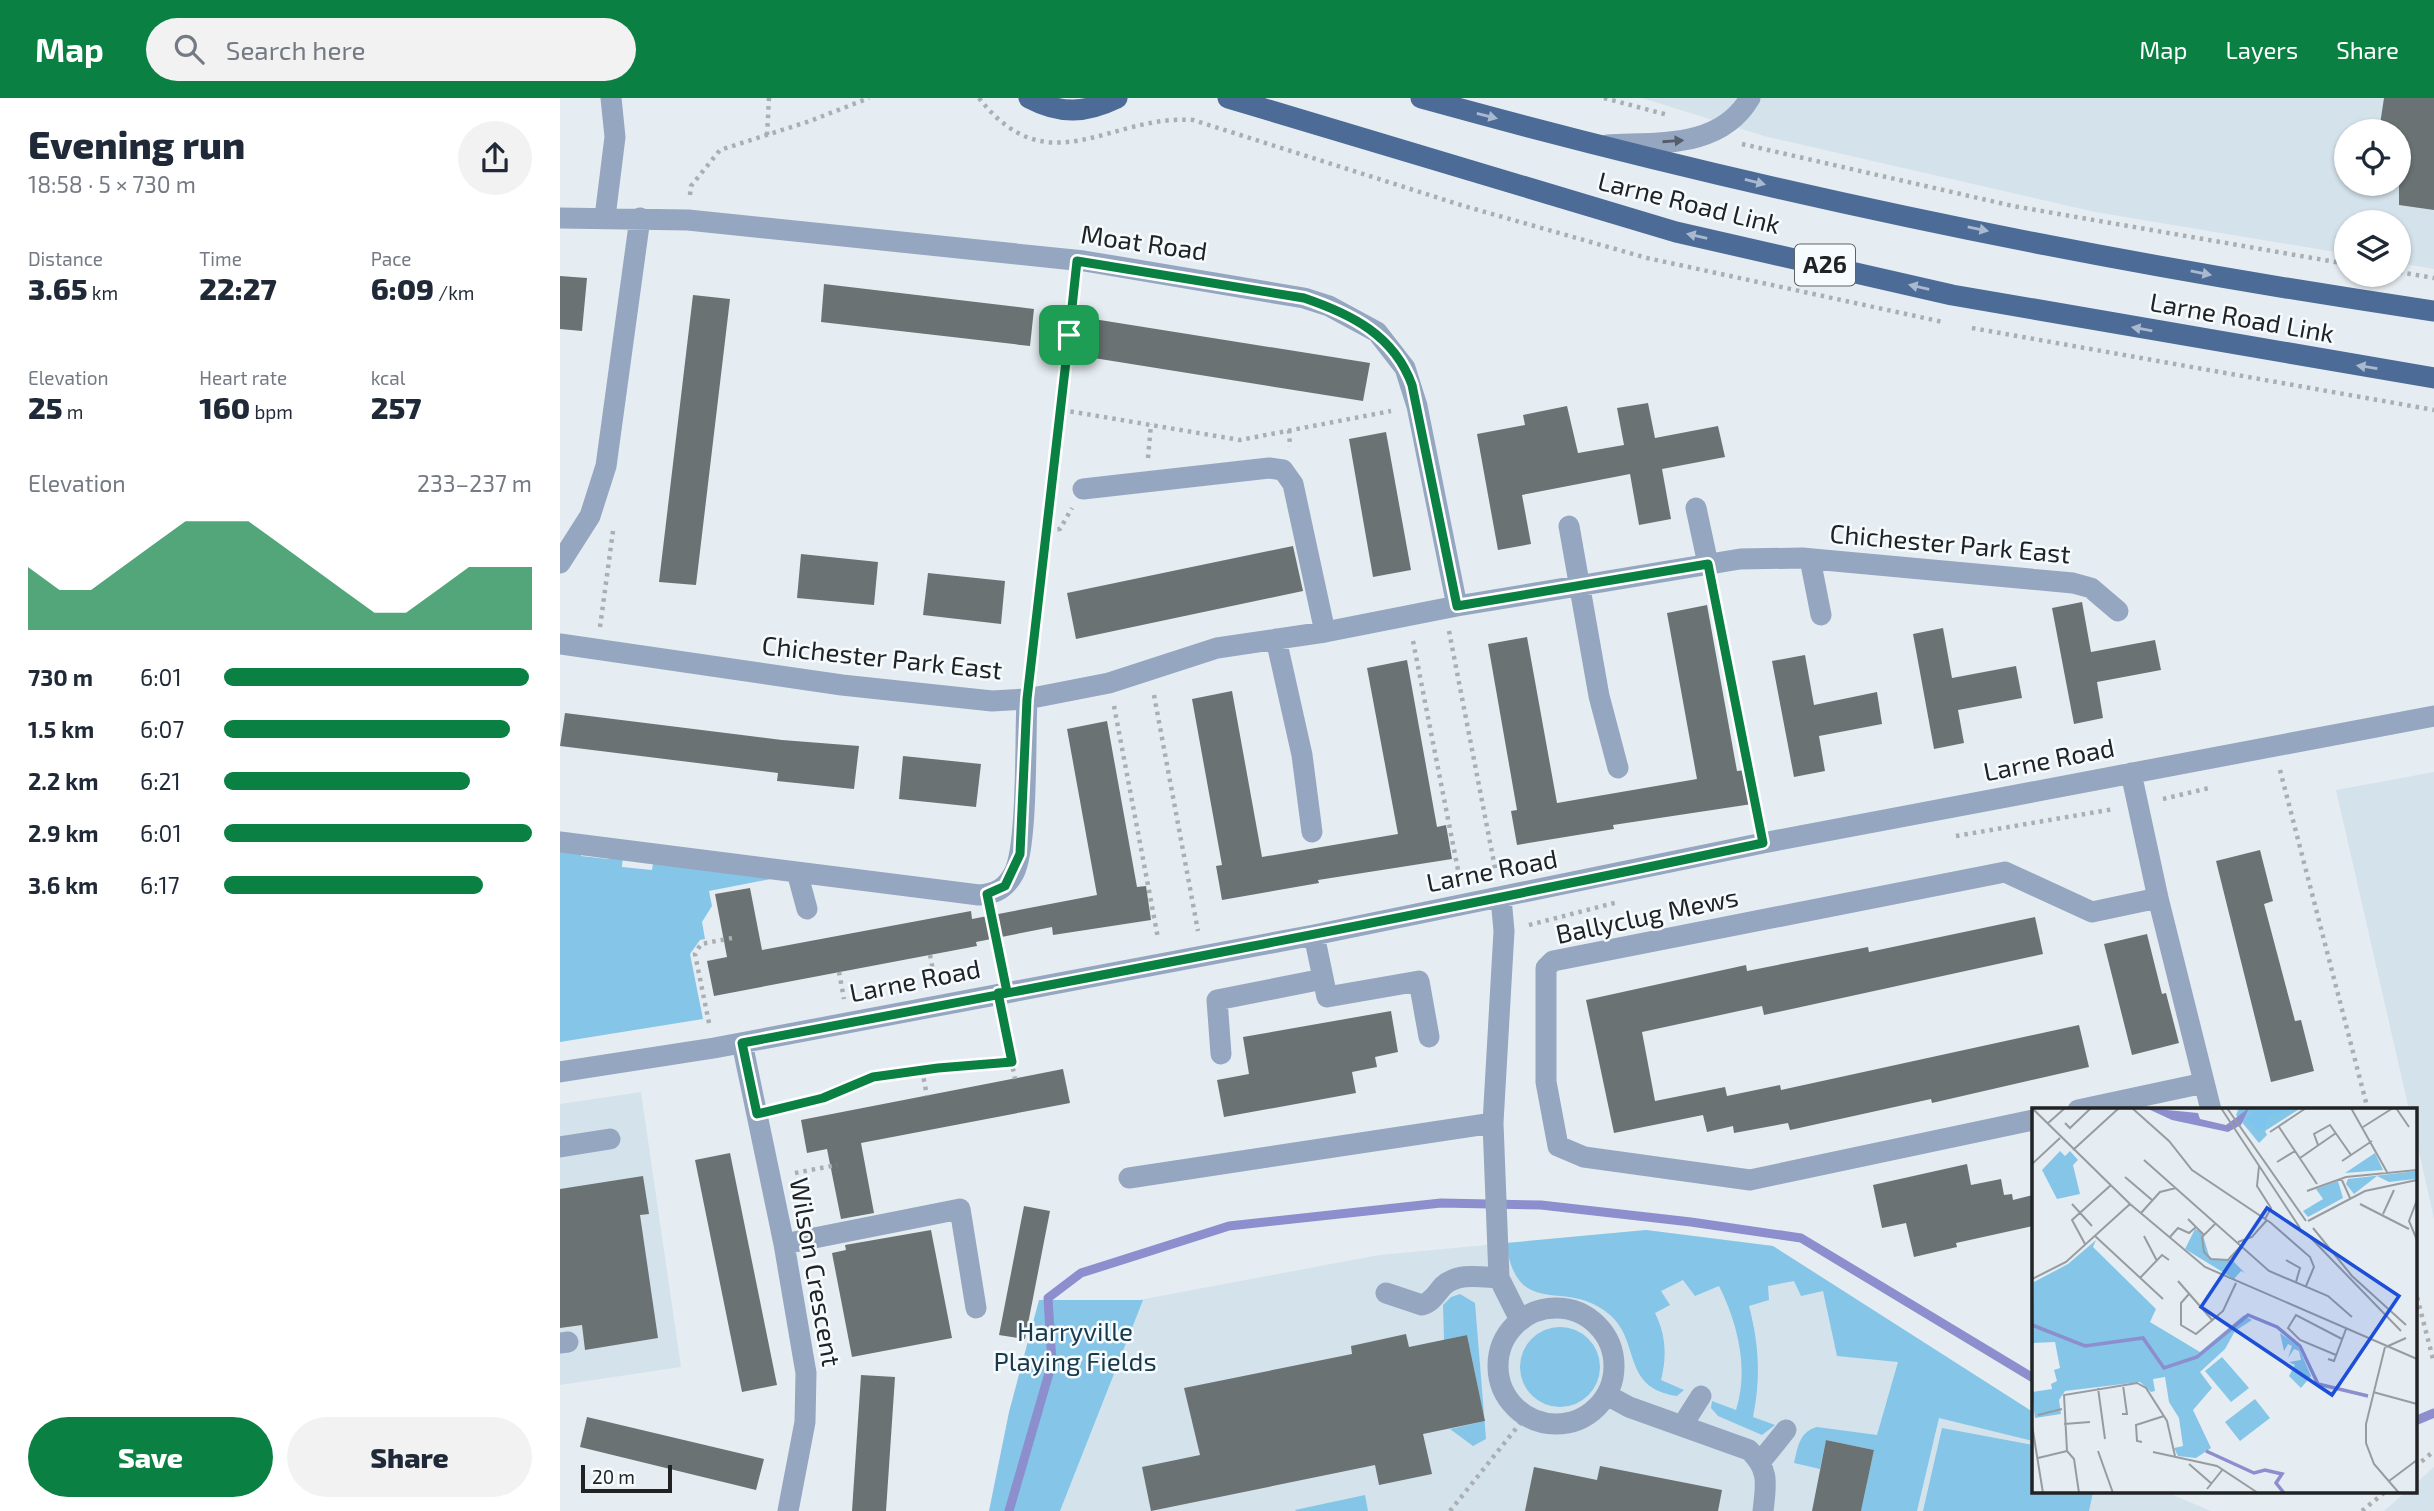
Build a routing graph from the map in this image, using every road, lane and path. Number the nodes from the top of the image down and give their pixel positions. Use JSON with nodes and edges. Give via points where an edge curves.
{"nodes":[{"id":1,"x":611,"y":98,"type":"edge"},
{"id":2,"x":769,"y":98,"type":"edge"},
{"id":3,"x":869,"y":98,"type":"edge"},
{"id":4,"x":1029,"y":98,"type":"edge"},
{"id":5,"x":1117,"y":98,"type":"edge"},
{"id":6,"x":1228,"y":98,"type":"edge"},
{"id":7,"x":1421,"y":98,"type":"edge"},
{"id":8,"x":1604,"y":98,"type":"edge"},
{"id":9,"x":1750,"y":98,"type":"edge"},
{"id":10,"x":1677,"y":117,"type":"dead end"},
{"id":11,"x":1726,"y":126,"type":"junction"},
{"id":12,"x":767,"y":135,"type":"junction"},
{"id":13,"x":1605,"y":145,"type":"junction"},
{"id":14,"x":560,"y":218,"type":"edge"},
{"id":15,"x":605,"y":218,"type":"junction"},
{"id":16,"x":640,"y":218,"type":"junction"},
{"id":17,"x":688,"y":220,"type":"junction"},
{"id":18,"x":1077,"y":261,"type":"junction"},
{"id":19,"x":2334,"y":262,"type":"edge"},
{"id":20,"x":2411,"y":274,"type":"edge"},
{"id":21,"x":2434,"y":278,"type":"edge"},
{"id":22,"x":2434,"y":311,"type":"edge"},
{"id":23,"x":2434,"y":378,"type":"edge"},
{"id":24,"x":1417,"y":406,"type":"junction"},
{"id":25,"x":1062,"y":410,"type":"junction"},
{"id":26,"x":1083,"y":489,"type":"dead end"},
{"id":27,"x":599,"y":492,"type":"junction"},
{"id":28,"x":1696,"y":508,"type":"dead end"},
{"id":29,"x":1569,"y":526,"type":"dead end"},
{"id":30,"x":1810,"y":559,"type":"junction"},
{"id":31,"x":560,"y":563,"type":"edge"},
{"id":32,"x":1708,"y":564,"type":"junction"},
{"id":33,"x":1580,"y":585,"type":"junction"},
{"id":34,"x":1451,"y":608,"type":"junction"},
{"id":35,"x":2118,"y":611,"type":"dead end"},
{"id":36,"x":1821,"y":615,"type":"dead end"},
{"id":37,"x":1408,"y":616,"type":"junction"},
{"id":38,"x":1325,"y":632,"type":"junction"},
{"id":39,"x":1276,"y":639,"type":"junction"},
{"id":40,"x":560,"y":644,"type":"edge"},
{"id":41,"x":596,"y":650,"type":"junction"},
{"id":42,"x":1150,"y":670,"type":"junction"},
{"id":43,"x":1109,"y":682,"type":"junction"},
{"id":44,"x":1027,"y":699,"type":"junction"},
{"id":45,"x":2434,"y":716,"type":"edge"},
{"id":46,"x":1618,"y":768,"type":"dead end"},
{"id":47,"x":2280,"y":770,"type":"dead end"},
{"id":48,"x":2131,"y":773,"type":"junction"},
{"id":49,"x":1312,"y":832,"type":"dead end"},
{"id":50,"x":560,"y":842,"type":"edge"},
{"id":51,"x":1763,"y":843,"type":"junction"},
{"id":52,"x":797,"y":872,"type":"junction"},
{"id":53,"x":987,"y":894,"type":"junction"},
{"id":54,"x":1501,"y":898,"type":"junction"},
{"id":55,"x":2158,"y":898,"type":"junction"},
{"id":56,"x":1465,"y":905,"type":"junction"},
{"id":57,"x":807,"y":909,"type":"dead end"},
{"id":58,"x":1314,"y":935,"type":"junction"},
{"id":59,"x":732,"y":938,"type":"dead end"},
{"id":60,"x":1203,"y":956,"type":"junction"},
{"id":61,"x":1163,"y":963,"type":"junction"},
{"id":62,"x":1323,"y":979,"type":"junction"},
{"id":63,"x":1002,"y":993,"type":"junction"},
{"id":64,"x":1429,"y":1037,"type":"dead end"},
{"id":65,"x":742,"y":1043,"type":"junction"},
{"id":66,"x":714,"y":1048,"type":"junction"},
{"id":67,"x":1221,"y":1054,"type":"dead end"},
{"id":68,"x":1012,"y":1062,"type":"junction"},
{"id":69,"x":922,"y":1070,"type":"junction"},
{"id":70,"x":560,"y":1072,"type":"edge"},
{"id":71,"x":1015,"y":1079,"type":"dead end"},
{"id":72,"x":2204,"y":1083,"type":"junction"},
{"id":73,"x":927,"y":1096,"type":"dead end"},
{"id":74,"x":2087,"y":1108,"type":"edge"},
{"id":75,"x":2210,"y":1108,"type":"edge"},
{"id":76,"x":2367,"y":1108,"type":"edge"},
{"id":77,"x":757,"y":1114,"type":"junction"},
{"id":78,"x":2032,"y":1120,"type":"edge"},
{"id":79,"x":1493,"y":1123,"type":"junction"},
{"id":80,"x":610,"y":1139,"type":"dead end"},
{"id":81,"x":560,"y":1147,"type":"edge"},
{"id":82,"x":837,"y":1165,"type":"dead end"},
{"id":83,"x":770,"y":1178,"type":"junction"},
{"id":84,"x":1129,"y":1178,"type":"dead end"},
{"id":85,"x":784,"y":1244,"type":"junction"},
{"id":86,"x":1499,"y":1278,"type":"junction"},
{"id":87,"x":1386,"y":1293,"type":"dead end"},
{"id":88,"x":2416,"y":1293,"type":"edge"},
{"id":89,"x":976,"y":1308,"type":"dead end"},
{"id":90,"x":1520,"y":1320,"type":"junction"},
{"id":91,"x":2434,"y":1363,"type":"edge"},
{"id":92,"x":1607,"y":1395,"type":"junction"},
{"id":93,"x":1701,"y":1396,"type":"dead end"},
{"id":94,"x":1526,"y":1416,"type":"junction"},
{"id":95,"x":1682,"y":1426,"type":"junction"},
{"id":96,"x":1786,"y":1430,"type":"dead end"},
{"id":97,"x":2434,"y":1451,"type":"edge"},
{"id":98,"x":1761,"y":1461,"type":"junction"},
{"id":99,"x":2416,"y":1466,"type":"edge"},
{"id":100,"x":2383,"y":1494,"type":"edge"},
{"id":101,"x":788,"y":1511,"type":"edge"},
{"id":102,"x":1450,"y":1511,"type":"edge"},
{"id":103,"x":1763,"y":1511,"type":"edge"},
{"id":104,"x":2362,"y":1511,"type":"edge"}],
"edges":[{"from":1,"to":15,"type":"street","via":[[615,137]]},
{"from":2,"to":12,"type":"path"},
{"from":3,"to":12,"type":"path"},
{"from":4,"to":5,"type":"main road","via":[[1071,112]]},
{"from":23,"to":6,"type":"main road","name":"Larne Road Link","number":"A26","one_way":true,"via":[[1952,295],[1676,232]]},
{"from":7,"to":13,"type":"main road","name":"Larne Road Link","number":"A26","one_way":true},
{"from":8,"to":10,"type":"path"},
{"from":9,"to":11,"type":"street"},
{"from":13,"to":11,"type":"street","one_way":true,"via":[[1698,139]]},
{"from":11,"to":19,"type":"path","via":[[1744,146],[2013,206]]},
{"from":12,"to":17,"type":"path","via":[[720,150],[691,186]]},
{"from":13,"to":22,"type":"main road","name":"Larne Road Link","number":"A26","one_way":true,"via":[[1835,202],[2287,289]]},
{"from":14,"to":15,"type":"street","name":"Moat Road"},
{"from":15,"to":16,"type":"street","name":"Moat Road"},
{"from":16,"to":17,"type":"street","name":"Moat Road"},
{"from":16,"to":27,"type":"street"},
{"from":17,"to":18,"type":"street","name":"Moat Road"},
{"from":18,"to":24,"type":"street","name":"Moat Road","via":[[1329,306],[1377,332],[1395,352]]},
{"from":18,"to":25,"type":"path"},
{"from":20,"to":21,"type":"path"},
{"from":24,"to":25,"type":"path","via":[[1240,440]]},
{"from":24,"to":34,"type":"street","name":"Moat Road"},
{"from":25,"to":44,"type":"path"},
{"from":26,"to":38,"type":"street","via":[[1283,470],[1293,484]]},
{"from":27,"to":31,"type":"street","via":[[584,527]]},
{"from":27,"to":41,"type":"path","via":[[614,520]]},
{"from":28,"to":32,"type":"street"},
{"from":29,"to":33,"type":"street"},
{"from":30,"to":32,"type":"street","name":"Chichester Park East"},
{"from":30,"to":35,"type":"street","name":"Chichester Park East","via":[[2073,583],[2091,587]]},
{"from":30,"to":36,"type":"street","name":"Chichester Park East"},
{"from":32,"to":33,"type":"street","name":"Chichester Park East"},
{"from":32,"to":51,"type":"path"},
{"from":33,"to":34,"type":"street","name":"Chichester Park East"},
{"from":33,"to":46,"type":"street","via":[[1599,696]]},
{"from":34,"to":37,"type":"street","name":"Chichester Park East"},
{"from":34,"to":54,"type":"path"},
{"from":37,"to":38,"type":"street","name":"Chichester Park East"},
{"from":37,"to":56,"type":"path"},
{"from":38,"to":39,"type":"street","name":"Chichester Park East"},
{"from":39,"to":42,"type":"street","name":"Chichester Park East","via":[[1217,648]]},
{"from":39,"to":49,"type":"street","via":[[1302,755]]},
{"from":40,"to":41,"type":"street","name":"Chichester Park East"},
{"from":41,"to":44,"type":"street","name":"Chichester Park East","via":[[842,685],[992,701]]},
{"from":42,"to":43,"type":"street","name":"Chichester Park East"},
{"from":42,"to":60,"type":"path"},
{"from":43,"to":44,"type":"street","name":"Chichester Park East"},
{"from":43,"to":61,"type":"path"},
{"from":44,"to":53,"type":"street","via":[[1019,859],[1005,886]]},
{"from":45,"to":48,"type":"street","name":"Larne Road"},
{"from":47,"to":76,"type":"path"},
{"from":48,"to":51,"type":"street","name":"Larne Road"},
{"from":48,"to":55,"type":"street"},
{"from":50,"to":52,"type":"street"},
{"from":51,"to":54,"type":"street","name":"Larne Road"},
{"from":52,"to":53,"type":"street"},
{"from":52,"to":57,"type":"street"},
{"from":53,"to":63,"type":"path"},
{"from":54,"to":56,"type":"street","name":"Larne Road"},
{"from":54,"to":79,"type":"street","via":[[1504,932]]},
{"from":55,"to":72,"type":"street"},
{"from":55,"to":78,"type":"street","name":"Ballyclug Mews","via":[[2092,912],[2005,872],[1553,961],[1546,968],[1546,1082],[1558,1146],[1584,1157],[1750,1180]]},
{"from":56,"to":58,"type":"street","name":"Larne Road"},
{"from":58,"to":60,"type":"street","name":"Larne Road"},
{"from":58,"to":62,"type":"street"},
{"from":59,"to":66,"type":"path","via":[[701,944],[695,954]]},
{"from":60,"to":61,"type":"street","name":"Larne Road"},
{"from":61,"to":63,"type":"street","name":"Larne Road"},
{"from":62,"to":64,"type":"street","via":[[1326,997],[1419,981]]},
{"from":62,"to":67,"type":"street","via":[[1217,1000]]},
{"from":63,"to":65,"type":"street","name":"Larne Road"},
{"from":63,"to":68,"type":"path"},
{"from":65,"to":66,"type":"street","name":"Larne Road"},
{"from":65,"to":77,"type":"street","name":"Wilson Crescent"},
{"from":66,"to":70,"type":"street","name":"Larne Road"},
{"from":68,"to":69,"type":"path"},
{"from":68,"to":71,"type":"path"},
{"from":69,"to":73,"type":"path"},
{"from":69,"to":77,"type":"path","via":[[873,1077],[823,1098]]},
{"from":72,"to":74,"type":"street"},
{"from":72,"to":75,"type":"street"},
{"from":77,"to":83,"type":"street","name":"Wilson Crescent"},
{"from":79,"to":84,"type":"street"},
{"from":79,"to":86,"type":"street"},
{"from":80,"to":81,"type":"street"},
{"from":82,"to":83,"type":"path"},
{"from":83,"to":85,"type":"street","name":"Wilson Crescent"},
{"from":85,"to":89,"type":"street","via":[[960,1209]]},
{"from":85,"to":101,"type":"street","name":"Wilson Crescent","via":[[807,1387],[803,1441]]},
{"from":86,"to":87,"type":"street","via":[[1459,1278],[1422,1305]]},
{"from":86,"to":90,"type":"street"},
{"from":88,"to":91,"type":"path"},
{"from":90,"to":92,"type":"street","via":[[1558,1308],[1595,1322],[1614,1356],[1614,1376]]},
{"from":90,"to":94,"type":"street","via":[[1507,1334],[1498,1370],[1511,1404]]},
{"from":92,"to":94,"type":"street","via":[[1580,1420],[1543,1423]]},
{"from":92,"to":95,"type":"street"},
{"from":93,"to":95,"type":"street"},
{"from":94,"to":102,"type":"path"},
{"from":95,"to":98,"type":"street","via":[[1749,1450]]},
{"from":96,"to":98,"type":"street"},
{"from":97,"to":99,"type":"path"},
{"from":98,"to":103,"type":"street","via":[[1766,1478]]},
{"from":100,"to":104,"type":"path"}]}
